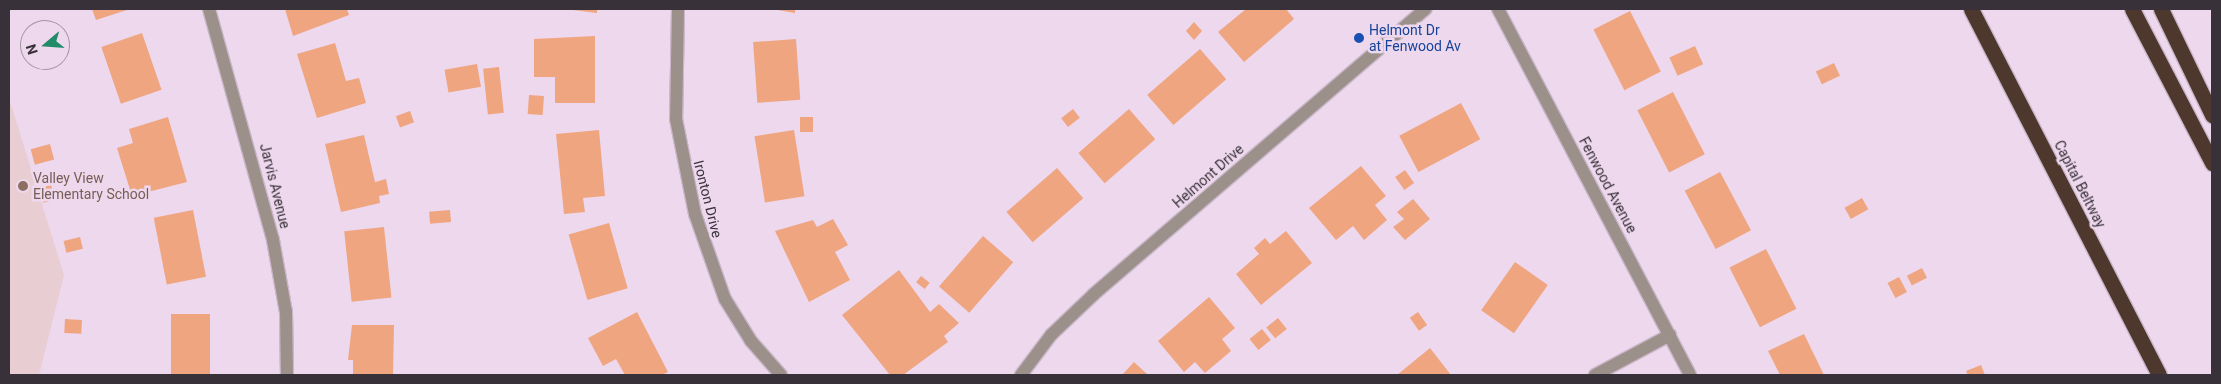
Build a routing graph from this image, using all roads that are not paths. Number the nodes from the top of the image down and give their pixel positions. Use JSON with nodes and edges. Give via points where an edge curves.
{"nodes":[{"id":1,"x":209,"y":9,"type":"edge"},
{"id":2,"x":678,"y":9,"type":"edge"},
{"id":3,"x":1425,"y":9,"type":"edge"},
{"id":4,"x":1498,"y":9,"type":"edge"},
{"id":5,"x":1971,"y":9,"type":"edge"},
{"id":6,"x":2132,"y":9,"type":"edge"},
{"id":7,"x":2161,"y":9,"type":"edge"},
{"id":8,"x":2212,"y":115,"type":"edge"},
{"id":9,"x":2212,"y":163,"type":"edge"},
{"id":10,"x":1670,"y":335,"type":"junction"},
{"id":11,"x":287,"y":375,"type":"edge"},
{"id":12,"x":781,"y":375,"type":"edge"},
{"id":13,"x":1021,"y":375,"type":"edge"},
{"id":14,"x":1595,"y":375,"type":"edge"},
{"id":15,"x":1690,"y":375,"type":"edge"},
{"id":16,"x":2159,"y":375,"type":"edge"}],
"edges":[{"from":1,"to":11,"type":"street","name":"Jarvis Avenue","via":[[273,240],[286,312]]},
{"from":2,"to":12,"type":"street","name":"Ironton Drive","via":[[676,119],[695,214],[725,299],[751,341]]},
{"from":3,"to":13,"type":"street","name":"Helmont Drive","via":[[1094,294],[1051,335]]},
{"from":4,"to":10,"type":"street","name":"Fenwood Avenue"},
{"from":5,"to":16,"type":"highway","name":"Capital Beltway"},
{"from":6,"to":9,"type":"highway"},
{"from":7,"to":8,"type":"highway"},
{"from":10,"to":14,"type":"street"},
{"from":10,"to":15,"type":"street","name":"Fenwood Avenue"}]}
